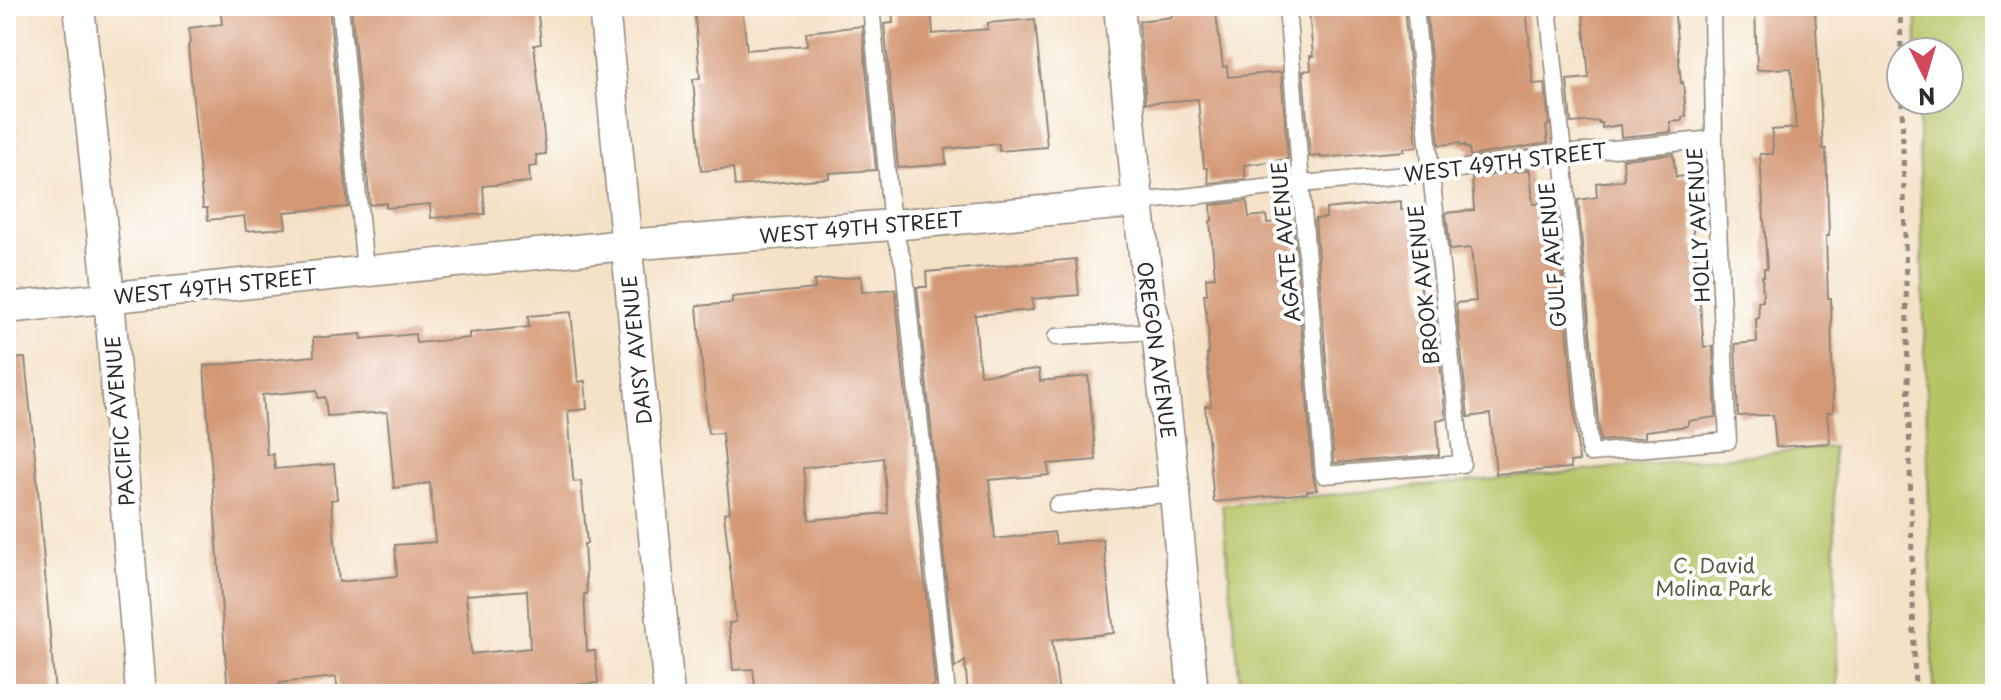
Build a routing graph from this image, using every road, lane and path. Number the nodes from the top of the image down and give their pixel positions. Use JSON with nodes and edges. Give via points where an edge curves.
{"nodes":[{"id":1,"x":79,"y":6,"type":"edge"},
{"id":2,"x":340,"y":6,"type":"edge"},
{"id":3,"x":604,"y":6,"type":"edge"},
{"id":4,"x":871,"y":6,"type":"edge"},
{"id":5,"x":1119,"y":6,"type":"edge"},
{"id":6,"x":1287,"y":6,"type":"edge"},
{"id":7,"x":1415,"y":6,"type":"edge"},
{"id":8,"x":1548,"y":6,"type":"edge"},
{"id":9,"x":1712,"y":6,"type":"edge"},
{"id":10,"x":1900,"y":6,"type":"edge"},
{"id":11,"x":1901,"y":36,"type":"edge"},
{"id":12,"x":1902,"y":116,"type":"edge"},
{"id":13,"x":1714,"y":139,"type":"junction"},
{"id":14,"x":1563,"y":154,"type":"junction"},
{"id":15,"x":1431,"y":173,"type":"junction"},
{"id":16,"x":1300,"y":184,"type":"junction"},
{"id":17,"x":1138,"y":202,"type":"junction"},
{"id":18,"x":892,"y":225,"type":"junction"},
{"id":19,"x":625,"y":245,"type":"junction"},
{"id":20,"x":365,"y":271,"type":"junction"},
{"id":21,"x":109,"y":297,"type":"junction"},
{"id":22,"x":6,"y":308,"type":"edge"},
{"id":23,"x":1157,"y":331,"type":"junction"},
{"id":24,"x":1056,"y":337,"type":"dead end"},
{"id":25,"x":1590,"y":453,"type":"joint"},
{"id":26,"x":1324,"y":475,"type":"joint"},
{"id":27,"x":1175,"y":493,"type":"junction"},
{"id":28,"x":1057,"y":505,"type":"dead end"},
{"id":29,"x":141,"y":694,"type":"edge"},
{"id":30,"x":669,"y":694,"type":"edge"},
{"id":31,"x":947,"y":694,"type":"edge"},
{"id":32,"x":1193,"y":694,"type":"edge"},
{"id":33,"x":1915,"y":694,"type":"edge"}],
"edges":[{"from":1,"to":21,"type":"street","name":"PACIFIC AVENUE"},
{"from":2,"to":20,"type":"lane"},
{"from":3,"to":19,"type":"street","name":"DAISY AVENUE"},
{"from":4,"to":18,"type":"lane"},
{"from":5,"to":17,"type":"street","name":"OREGON AVENUE"},
{"from":6,"to":16,"type":"lane","name":"AGATE AVENUE"},
{"from":7,"to":15,"type":"lane","name":"BROOK AVENUE"},
{"from":8,"to":14,"type":"lane","name":"GULF AVENUE"},
{"from":9,"to":13,"type":"lane","name":"HOLLY AVENUE"},
{"from":10,"to":11,"type":"path"},
{"from":12,"to":33,"type":"path"},
{"from":13,"to":14,"type":"lane","name":"WEST 49TH STREET"},
{"from":13,"to":25,"type":"lane","name":"HOLLY AVENUE","via":[[1728,441]]},
{"from":14,"to":15,"type":"lane","name":"WEST 49TH STREET"},
{"from":14,"to":25,"type":"lane","name":"GULF AVENUE"},
{"from":15,"to":16,"type":"lane","name":"WEST 49TH STREET"},
{"from":15,"to":26,"type":"lane","name":"BROOK AVENUE","via":[[1462,464]]},
{"from":16,"to":17,"type":"lane","name":"WEST 49TH STREET"},
{"from":16,"to":26,"type":"lane","name":"AGATE AVENUE"},
{"from":17,"to":18,"type":"street","name":"WEST 49TH STREET"},
{"from":17,"to":23,"type":"street","name":"OREGON AVENUE"},
{"from":18,"to":19,"type":"street","name":"WEST 49TH STREET"},
{"from":18,"to":31,"type":"lane","via":[[904,265]]},
{"from":19,"to":20,"type":"street","name":"WEST 49TH STREET"},
{"from":19,"to":30,"type":"street","name":"DAISY AVENUE"},
{"from":20,"to":21,"type":"street","name":"WEST 49TH STREET"},
{"from":21,"to":22,"type":"street","name":"WEST 49TH STREET"},
{"from":21,"to":29,"type":"street","name":"PACIFIC AVENUE"},
{"from":23,"to":24,"type":"lane"},
{"from":23,"to":27,"type":"street","name":"OREGON AVENUE"},
{"from":27,"to":28,"type":"lane"},
{"from":27,"to":32,"type":"street","name":"OREGON AVENUE"}]}
